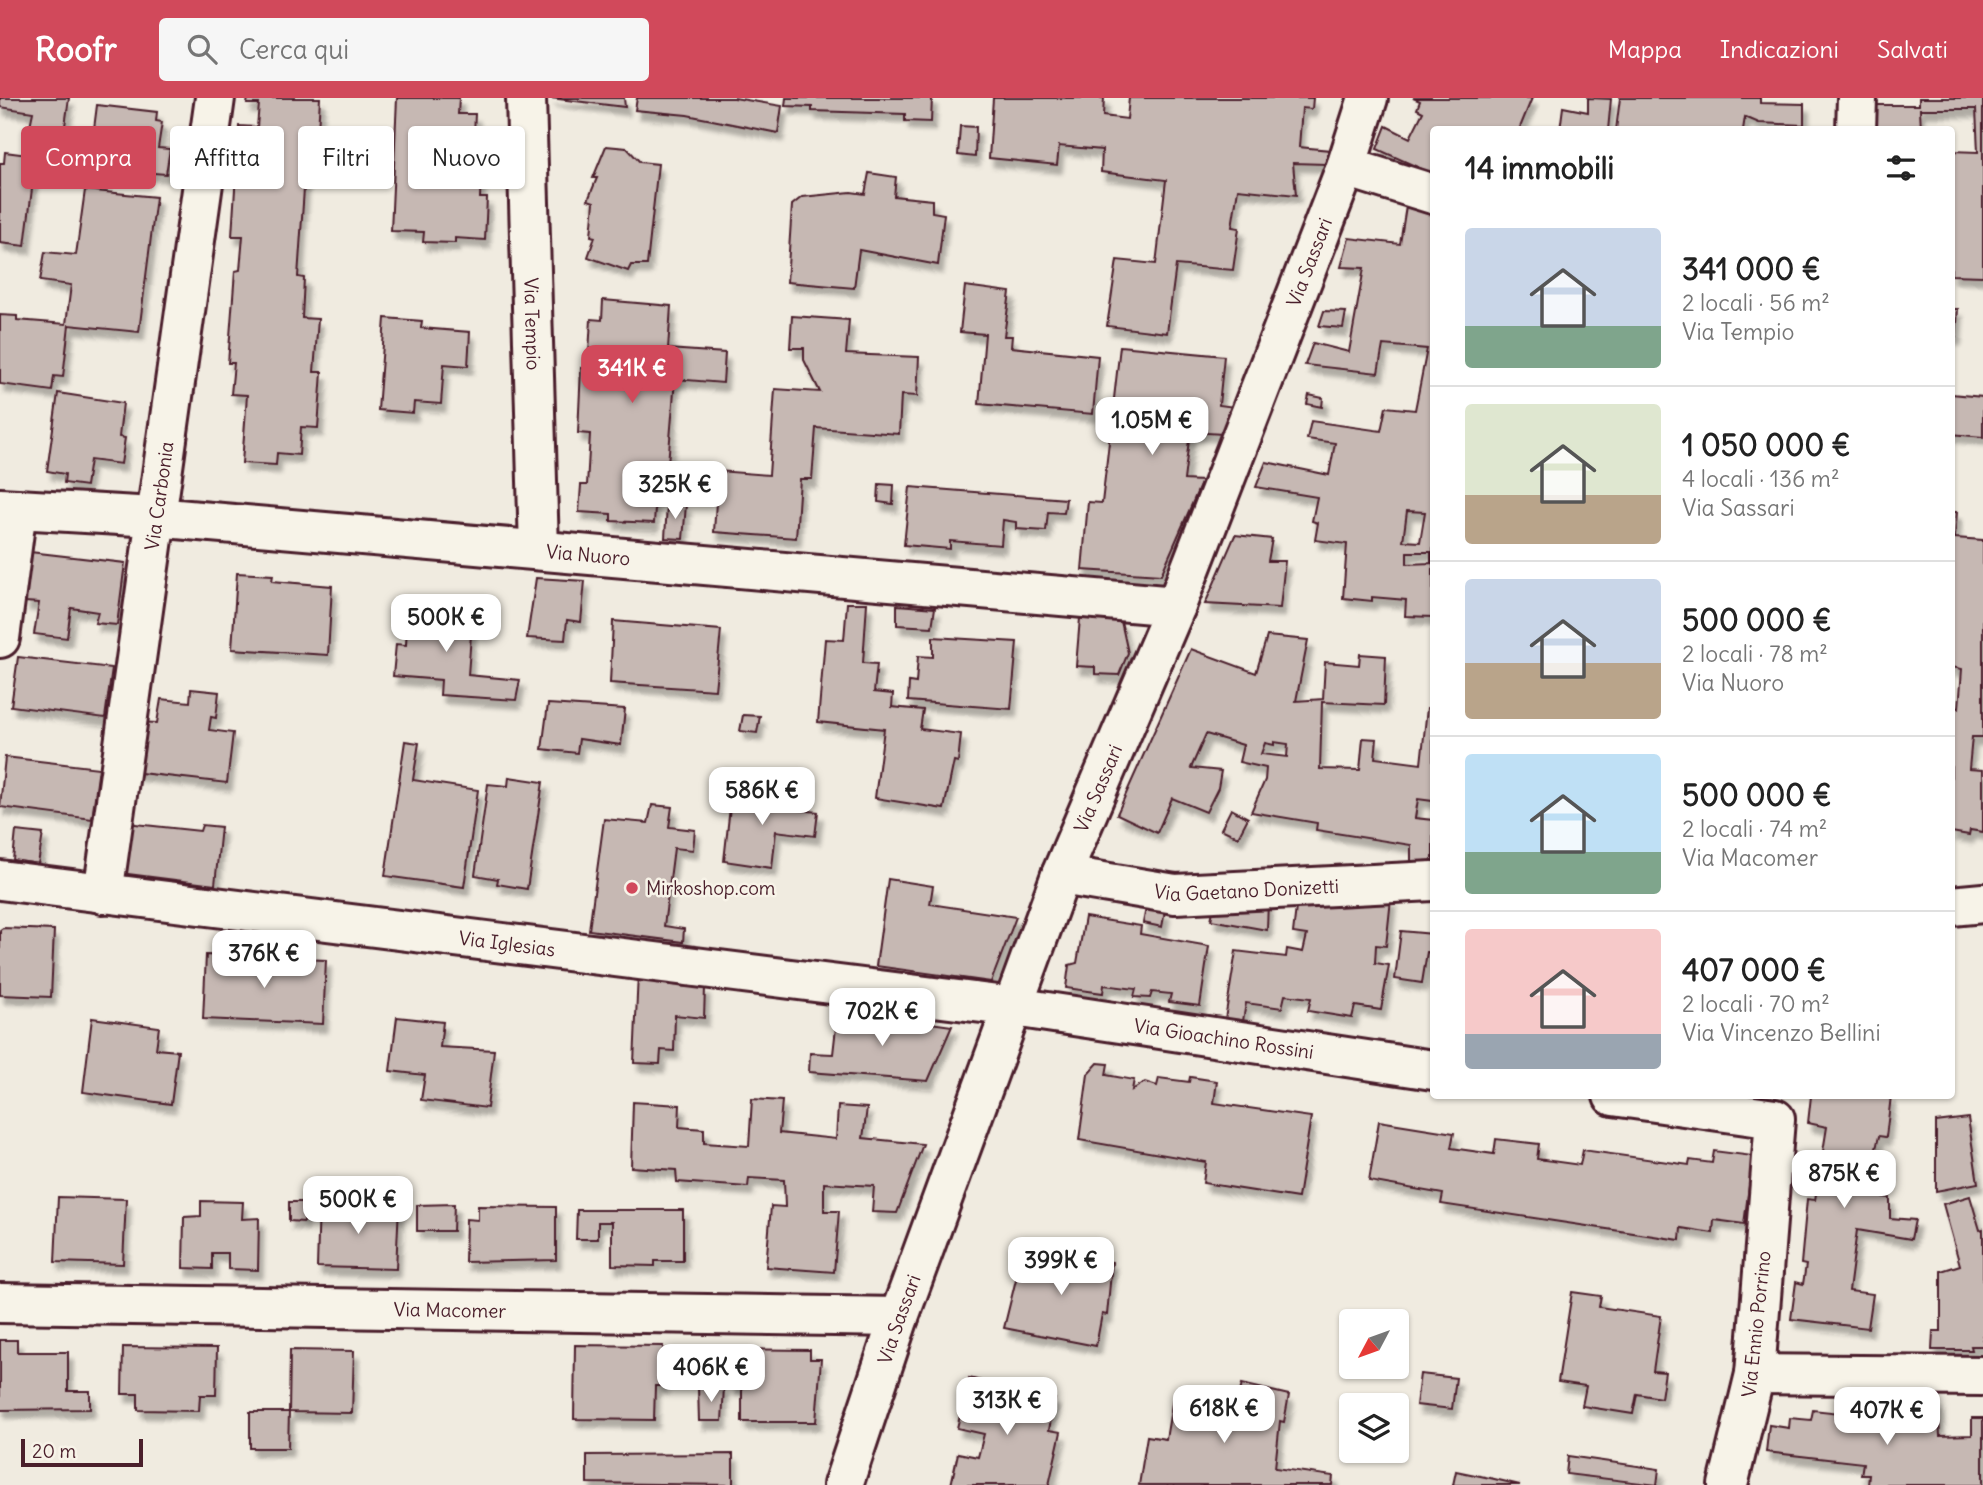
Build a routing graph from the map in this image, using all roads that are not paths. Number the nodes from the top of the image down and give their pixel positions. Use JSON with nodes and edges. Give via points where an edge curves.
{"nodes":[{"id":1,"x":215,"y":98,"type":"edge"},
{"id":2,"x":526,"y":98,"type":"edge"},
{"id":3,"x":1368,"y":98,"type":"edge"},
{"id":4,"x":1857,"y":98,"type":"edge"},
{"id":5,"x":1856,"y":126,"type":"edge"},
{"id":6,"x":1346,"y":167,"type":"junction"},
{"id":7,"x":1430,"y":193,"type":"edge"},
{"id":8,"x":9,"y":508,"type":"edge"},
{"id":9,"x":155,"y":517,"type":"junction"},
{"id":10,"x":539,"y":550,"type":"junction"},
{"id":11,"x":1176,"y":606,"type":"junction"},
{"id":12,"x":0,"y":638,"type":"edge"},
{"id":13,"x":1061,"y":875,"type":"junction"},
{"id":14,"x":0,"y":880,"type":"edge"},
{"id":15,"x":1430,"y":881,"type":"edge"},
{"id":16,"x":103,"y":894,"type":"junction"},
{"id":17,"x":1983,"y":903,"type":"edge"},
{"id":18,"x":1955,"y":906,"type":"edge"},
{"id":19,"x":1014,"y":1007,"type":"junction"},
{"id":20,"x":1430,"y":1070,"type":"edge"},
{"id":21,"x":1633,"y":1099,"type":"edge"},
{"id":22,"x":0,"y":1303,"type":"edge"},
{"id":23,"x":899,"y":1317,"type":"junction"},
{"id":24,"x":1755,"y":1374,"type":"junction"},
{"id":25,"x":1983,"y":1376,"type":"edge"},
{"id":26,"x":843,"y":1485,"type":"edge"},
{"id":27,"x":1728,"y":1485,"type":"edge"}],
"edges":[{"from":1,"to":9,"type":"street","name":"Via Carbonia"},
{"from":2,"to":10,"type":"street","name":"Via Tempio"},
{"from":3,"to":6,"type":"street","name":"Via Sassari"},
{"from":4,"to":5,"type":"street"},
{"from":6,"to":7,"type":"street"},
{"from":6,"to":11,"type":"street","name":"Via Sassari"},
{"from":8,"to":9,"type":"street","name":"Via Nuoro"},
{"from":8,"to":12,"type":"street"},
{"from":9,"to":10,"type":"street","name":"Via Nuoro"},
{"from":9,"to":16,"type":"street","name":"Via Carbonia"},
{"from":10,"to":11,"type":"street","name":"Via Nuoro"},
{"from":11,"to":13,"type":"street","name":"Via Sassari"},
{"from":13,"to":15,"type":"street","name":"Via Gaetano Donizetti","via":[[1175,894]]},
{"from":13,"to":19,"type":"street","name":"Via Sassari"},
{"from":14,"to":16,"type":"street","name":"Via Iglesias"},
{"from":16,"to":19,"type":"street","name":"Via Iglesias"},
{"from":17,"to":18,"type":"street"},
{"from":19,"to":20,"type":"street","name":"Via Gioachino Rossini"},
{"from":19,"to":23,"type":"street","name":"Via Sassari"},
{"from":21,"to":24,"type":"street","name":"Via Ennio Porrino","via":[[1775,1119]]},
{"from":22,"to":23,"type":"street","name":"Via Macomer"},
{"from":23,"to":26,"type":"street","name":"Via Sassari"},
{"from":24,"to":25,"type":"street"},
{"from":24,"to":27,"type":"street","name":"Via Ennio Porrino"}]}
